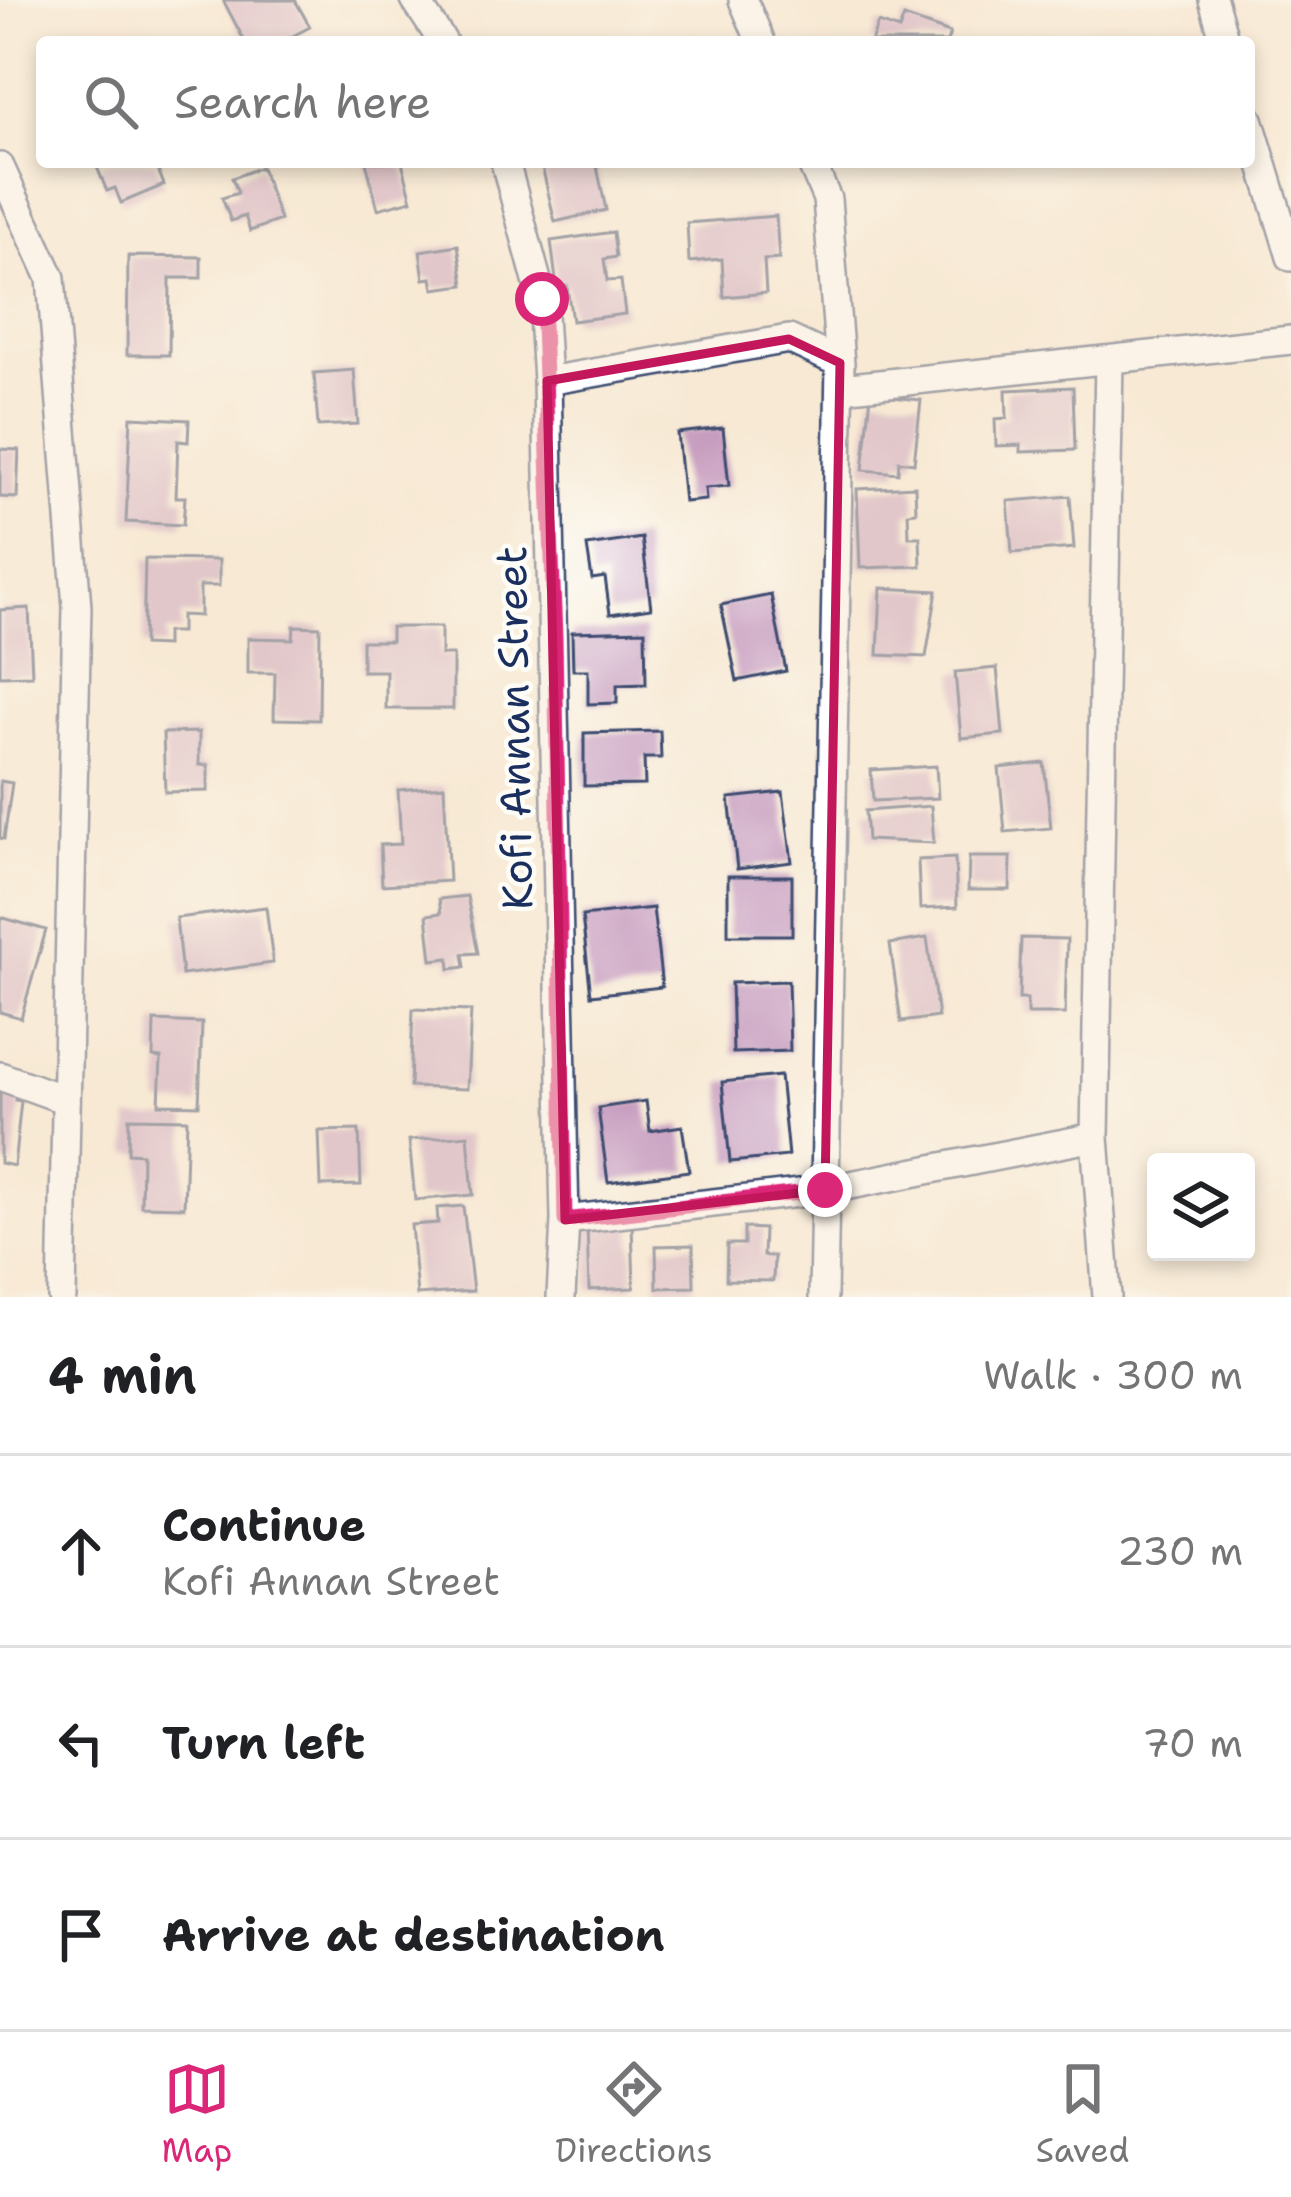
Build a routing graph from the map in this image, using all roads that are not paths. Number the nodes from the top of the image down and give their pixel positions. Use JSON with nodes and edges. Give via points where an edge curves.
{"nodes":[{"id":1,"x":416,"y":0,"type":"edge"},
{"id":2,"x":743,"y":0,"type":"edge"},
{"id":3,"x":1213,"y":0,"type":"edge"},
{"id":4,"x":439,"y":36,"type":"edge"},
{"id":5,"x":758,"y":36,"type":"edge"},
{"id":6,"x":1224,"y":36,"type":"edge"},
{"id":7,"x":1255,"y":139,"type":"edge"},
{"id":8,"x":0,"y":167,"type":"edge"},
{"id":9,"x":507,"y":168,"type":"edge"},
{"id":10,"x":814,"y":168,"type":"edge"},
{"id":11,"x":1291,"y":257,"type":"edge"},
{"id":12,"x":1291,"y":340,"type":"edge"},
{"id":13,"x":1109,"y":360,"type":"junction"},
{"id":14,"x":840,"y":376,"type":"junction"},
{"id":15,"x":547,"y":381,"type":"junction"},
{"id":16,"x":0,"y":1076,"type":"edge"},
{"id":17,"x":67,"y":1100,"type":"junction"},
{"id":18,"x":1095,"y":1137,"type":"junction"},
{"id":19,"x":825,"y":1190,"type":"junction"},
{"id":20,"x":565,"y":1220,"type":"junction"},
{"id":21,"x":62,"y":1297,"type":"edge"},
{"id":22,"x":561,"y":1297,"type":"edge"},
{"id":23,"x":823,"y":1297,"type":"edge"},
{"id":24,"x":1107,"y":1297,"type":"edge"}],
"edges":[{"from":1,"to":4,"type":"street"},
{"from":2,"to":5,"type":"street"},
{"from":3,"to":6,"type":"street"},
{"from":7,"to":11,"type":"street"},
{"from":8,"to":17,"type":"street","via":[[51,278],[77,607]]},
{"from":9,"to":15,"type":"street","name":"Kofi Annan Street","via":[[542,299]]},
{"from":10,"to":14,"type":"street","via":[[827,200]]},
{"from":12,"to":13,"type":"street"},
{"from":13,"to":14,"type":"street"},
{"from":13,"to":18,"type":"street"},
{"from":14,"to":15,"type":"street","via":[[789,339]]},
{"from":14,"to":19,"type":"street"},
{"from":15,"to":20,"type":"street","name":"Kofi Annan Street"},
{"from":16,"to":17,"type":"street"},
{"from":17,"to":21,"type":"street"},
{"from":18,"to":19,"type":"street"},
{"from":18,"to":24,"type":"street"},
{"from":19,"to":20,"type":"street"},
{"from":19,"to":23,"type":"street"},
{"from":20,"to":22,"type":"street","name":"Kofi Annan Street"}]}
